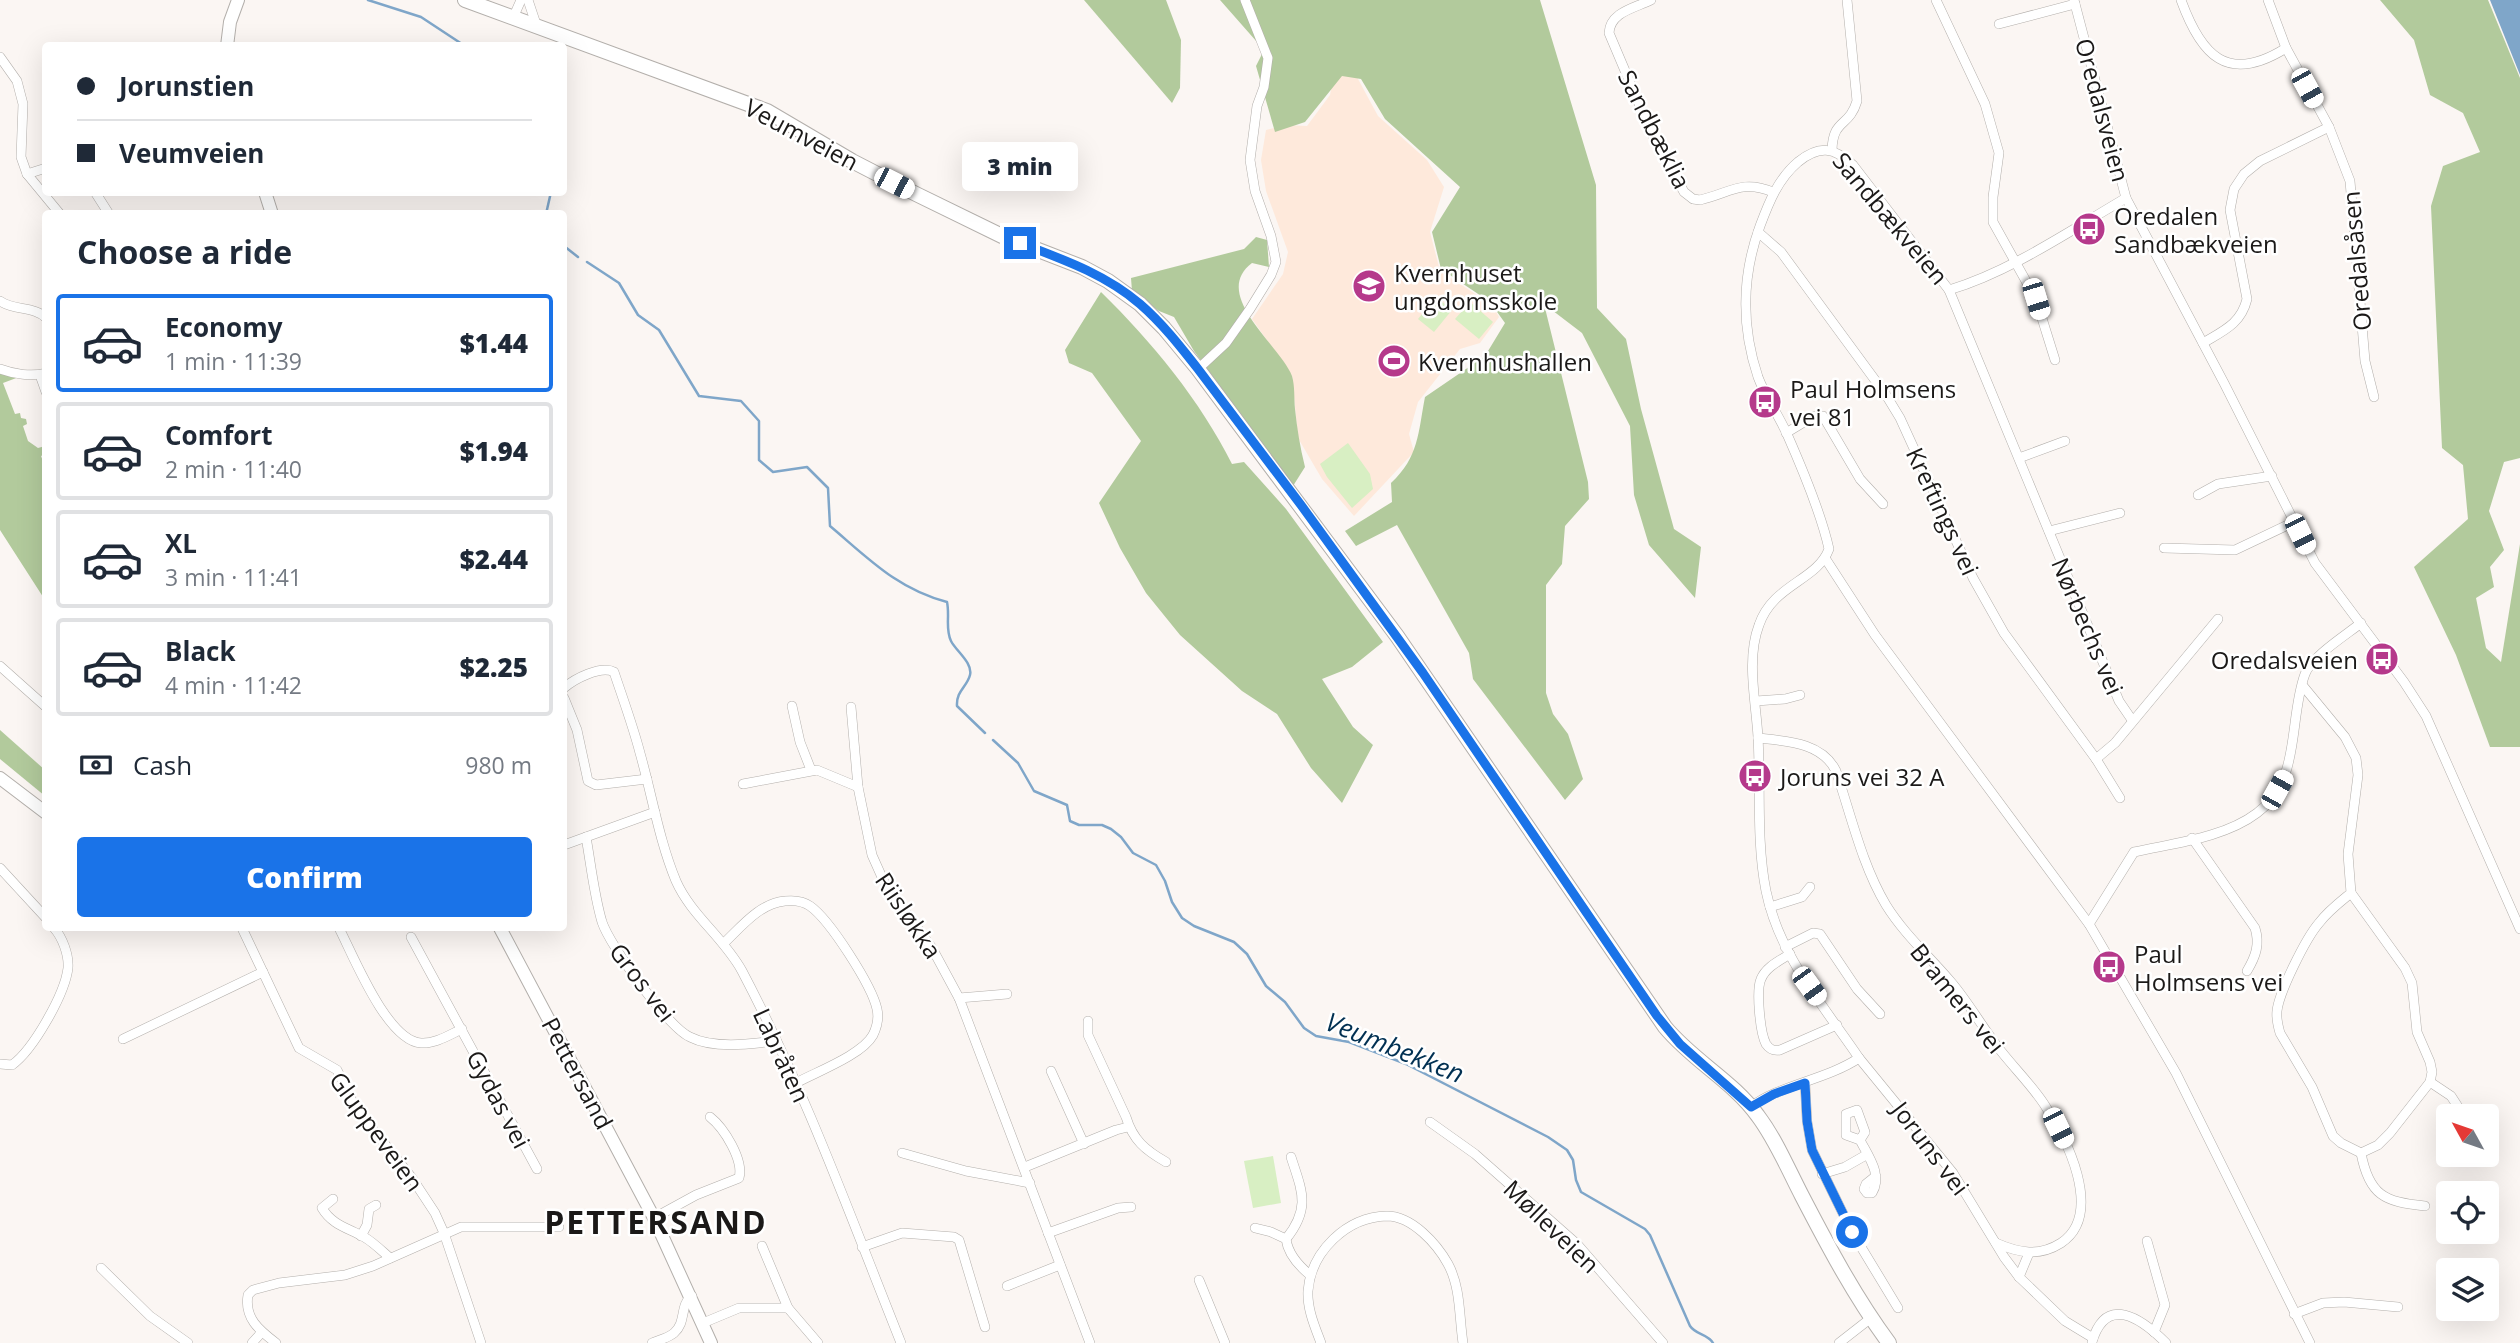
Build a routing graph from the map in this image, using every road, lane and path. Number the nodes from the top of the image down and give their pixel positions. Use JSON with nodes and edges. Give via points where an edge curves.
{"nodes":[{"id":1,"x":238,"y":0,"type":"edge"},
{"id":2,"x":465,"y":0,"type":"edge"},
{"id":3,"x":521,"y":0,"type":"edge"},
{"id":4,"x":528,"y":0,"type":"edge"},
{"id":5,"x":1245,"y":0,"type":"edge"},
{"id":6,"x":1650,"y":0,"type":"edge"},
{"id":7,"x":1847,"y":0,"type":"edge"},
{"id":8,"x":1936,"y":0,"type":"edge"},
{"id":9,"x":2181,"y":0,"type":"edge"},
{"id":10,"x":2269,"y":0,"type":"edge"},
{"id":11,"x":2074,"y":2,"type":"edge"},
{"id":12,"x":513,"y":18,"type":"junction"},
{"id":13,"x":1999,"y":24,"type":"dead end"},
{"id":14,"x":537,"y":27,"type":"junction"},
{"id":15,"x":228,"y":42,"type":"edge"},
{"id":16,"x":2286,"y":48,"type":"junction"},
{"id":17,"x":0,"y":57,"type":"edge"},
{"id":18,"x":2329,"y":127,"type":"junction"},
{"id":19,"x":1832,"y":150,"type":"junction"},
{"id":20,"x":42,"y":169,"type":"edge"},
{"id":21,"x":27,"y":174,"type":"junction"},
{"id":22,"x":42,"y":192,"type":"edge"},
{"id":23,"x":1773,"y":192,"type":"junction"},
{"id":24,"x":45,"y":196,"type":"edge"},
{"id":25,"x":2126,"y":198,"type":"junction"},
{"id":26,"x":57,"y":210,"type":"edge"},
{"id":27,"x":1758,"y":232,"type":"junction"},
{"id":28,"x":2013,"y":262,"type":"junction"},
{"id":29,"x":1949,"y":290,"type":"junction"},
{"id":30,"x":0,"y":301,"type":"edge"},
{"id":31,"x":42,"y":314,"type":"edge"},
{"id":32,"x":2203,"y":343,"type":"junction"},
{"id":33,"x":2055,"y":360,"type":"dead end"},
{"id":34,"x":0,"y":369,"type":"edge"},
{"id":35,"x":1198,"y":369,"type":"junction"},
{"id":36,"x":42,"y":374,"type":"edge"},
{"id":37,"x":2374,"y":397,"type":"dead end"},
{"id":38,"x":1786,"y":433,"type":"junction"},
{"id":39,"x":2065,"y":441,"type":"dead end"},
{"id":40,"x":2019,"y":458,"type":"junction"},
{"id":41,"x":2272,"y":476,"type":"junction"},
{"id":42,"x":2198,"y":495,"type":"dead end"},
{"id":43,"x":1883,"y":504,"type":"dead end"},
{"id":44,"x":2120,"y":513,"type":"dead end"},
{"id":45,"x":2294,"y":522,"type":"junction"},
{"id":46,"x":2049,"y":531,"type":"junction"},
{"id":47,"x":2164,"y":548,"type":"dead end"},
{"id":48,"x":1825,"y":558,"type":"junction"},
{"id":49,"x":2218,"y":619,"type":"dead end"},
{"id":50,"x":2361,"y":624,"type":"junction"},
{"id":51,"x":0,"y":666,"type":"edge"},
{"id":52,"x":567,"y":686,"type":"edge"},
{"id":53,"x":2303,"y":686,"type":"junction"},
{"id":54,"x":1800,"y":695,"type":"dead end"},
{"id":55,"x":1756,"y":701,"type":"junction"},
{"id":56,"x":42,"y":703,"type":"edge"},
{"id":57,"x":567,"y":705,"type":"edge"},
{"id":58,"x":792,"y":706,"type":"dead end"},
{"id":59,"x":851,"y":707,"type":"dead end"},
{"id":60,"x":2132,"y":720,"type":"junction"},
{"id":61,"x":1758,"y":738,"type":"junction"},
{"id":62,"x":2096,"y":760,"type":"junction"},
{"id":63,"x":811,"y":769,"type":"junction"},
{"id":64,"x":0,"y":778,"type":"edge"},
{"id":65,"x":647,"y":779,"type":"junction"},
{"id":66,"x":743,"y":784,"type":"dead end"},
{"id":67,"x":858,"y":787,"type":"junction"},
{"id":68,"x":2120,"y":798,"type":"dead end"},
{"id":69,"x":42,"y":810,"type":"edge"},
{"id":70,"x":655,"y":812,"type":"junction"},
{"id":71,"x":586,"y":837,"type":"junction"},
{"id":72,"x":2192,"y":838,"type":"junction"},
{"id":73,"x":567,"y":844,"type":"edge"},
{"id":74,"x":0,"y":868,"type":"edge"},
{"id":75,"x":1810,"y":887,"type":"dead end"},
{"id":76,"x":2351,"y":893,"type":"junction"},
{"id":77,"x":1770,"y":907,"type":"junction"},
{"id":78,"x":42,"y":914,"type":"edge"},
{"id":79,"x":2089,"y":924,"type":"junction"},
{"id":80,"x":2520,"y":929,"type":"edge"},
{"id":81,"x":57,"y":931,"type":"edge"},
{"id":82,"x":243,"y":931,"type":"edge"},
{"id":83,"x":341,"y":931,"type":"edge"},
{"id":84,"x":502,"y":931,"type":"edge"},
{"id":85,"x":411,"y":937,"type":"dead end"},
{"id":86,"x":724,"y":943,"type":"junction"},
{"id":87,"x":1788,"y":950,"type":"junction"},
{"id":88,"x":2247,"y":971,"type":"dead end"},
{"id":89,"x":263,"y":972,"type":"junction"},
{"id":90,"x":1007,"y":994,"type":"dead end"},
{"id":91,"x":959,"y":998,"type":"junction"},
{"id":92,"x":1880,"y":1014,"type":"dead end"},
{"id":93,"x":1088,"y":1021,"type":"dead end"},
{"id":94,"x":1836,"y":1025,"type":"junction"},
{"id":95,"x":462,"y":1029,"type":"junction"},
{"id":96,"x":122,"y":1039,"type":"dead end"},
{"id":97,"x":775,"y":1041,"type":"junction"},
{"id":98,"x":1859,"y":1058,"type":"junction"},
{"id":99,"x":0,"y":1064,"type":"edge"},
{"id":100,"x":1051,"y":1071,"type":"dead end"},
{"id":101,"x":2430,"y":1082,"type":"junction"},
{"id":102,"x":796,"y":1083,"type":"junction"},
{"id":103,"x":1805,"y":1083,"type":"junction"},
{"id":104,"x":2456,"y":1104,"type":"edge"},
{"id":105,"x":1751,"y":1107,"type":"junction"},
{"id":106,"x":710,"y":1117,"type":"dead end"},
{"id":107,"x":1430,"y":1122,"type":"dead end"},
{"id":108,"x":1128,"y":1128,"type":"junction"},
{"id":109,"x":1860,"y":1140,"type":"dead end"},
{"id":110,"x":1084,"y":1144,"type":"junction"},
{"id":111,"x":902,"y":1153,"type":"dead end"},
{"id":112,"x":2361,"y":1153,"type":"junction"},
{"id":113,"x":1866,"y":1155,"type":"junction"},
{"id":114,"x":1292,"y":1157,"type":"dead end"},
{"id":115,"x":1166,"y":1162,"type":"dead end"},
{"id":116,"x":1025,"y":1167,"type":"junction"},
{"id":117,"x":537,"y":1169,"type":"dead end"},
{"id":118,"x":1822,"y":1174,"type":"junction"},
{"id":119,"x":1876,"y":1176,"type":"dead end"},
{"id":120,"x":1030,"y":1183,"type":"junction"},
{"id":121,"x":333,"y":1199,"type":"dead end"},
{"id":122,"x":376,"y":1205,"type":"dead end"},
{"id":123,"x":2425,"y":1206,"type":"dead end"},
{"id":124,"x":1131,"y":1208,"type":"dead end"},
{"id":125,"x":654,"y":1218,"type":"junction"},
{"id":126,"x":559,"y":1227,"type":"dead end"},
{"id":127,"x":1255,"y":1228,"type":"dead end"},
{"id":128,"x":444,"y":1233,"type":"junction"},
{"id":129,"x":1048,"y":1233,"type":"junction"},
{"id":130,"x":361,"y":1236,"type":"junction"},
{"id":131,"x":1286,"y":1239,"type":"junction"},
{"id":132,"x":2147,"y":1241,"type":"dead end"},
{"id":133,"x":1996,"y":1243,"type":"junction"},
{"id":134,"x":762,"y":1246,"type":"dead end"},
{"id":135,"x":862,"y":1247,"type":"junction"},
{"id":136,"x":2029,"y":1253,"type":"junction"},
{"id":137,"x":390,"y":1258,"type":"junction"},
{"id":138,"x":1060,"y":1265,"type":"junction"},
{"id":139,"x":102,"y":1268,"type":"dead end"},
{"id":140,"x":1310,"y":1275,"type":"junction"},
{"id":141,"x":2019,"y":1277,"type":"junction"},
{"id":142,"x":1199,"y":1280,"type":"dead end"},
{"id":143,"x":1007,"y":1286,"type":"dead end"},
{"id":144,"x":692,"y":1296,"type":"junction"},
{"id":145,"x":2398,"y":1307,"type":"dead end"},
{"id":146,"x":788,"y":1308,"type":"junction"},
{"id":147,"x":1898,"y":1308,"type":"dead end"},
{"id":148,"x":2294,"y":1314,"type":"junction"},
{"id":149,"x":1871,"y":1318,"type":"junction"},
{"id":150,"x":703,"y":1324,"type":"junction"},
{"id":151,"x":985,"y":1327,"type":"dead end"},
{"id":152,"x":262,"y":1332,"type":"junction"},
{"id":153,"x":2154,"y":1332,"type":"junction"},
{"id":154,"x":2092,"y":1340,"type":"edge"},
{"id":155,"x":479,"y":1342,"type":"edge"},
{"id":156,"x":188,"y":1343,"type":"edge"},
{"id":157,"x":252,"y":1343,"type":"edge"},
{"id":158,"x":276,"y":1343,"type":"edge"},
{"id":159,"x":652,"y":1343,"type":"edge"},
{"id":160,"x":711,"y":1343,"type":"edge"},
{"id":161,"x":818,"y":1343,"type":"edge"},
{"id":162,"x":901,"y":1343,"type":"edge"},
{"id":163,"x":1090,"y":1343,"type":"edge"},
{"id":164,"x":1226,"y":1343,"type":"edge"},
{"id":165,"x":1321,"y":1343,"type":"edge"},
{"id":166,"x":1463,"y":1343,"type":"edge"},
{"id":167,"x":1662,"y":1343,"type":"edge"},
{"id":168,"x":1839,"y":1343,"type":"edge"},
{"id":169,"x":1889,"y":1343,"type":"edge"},
{"id":170,"x":2166,"y":1343,"type":"edge"},
{"id":171,"x":2310,"y":1343,"type":"edge"}],
"edges":[{"from":1,"to":15,"type":"street"},
{"from":2,"to":12,"type":"main road","name":"Veumveien"},
{"from":3,"to":12,"type":"street"},
{"from":4,"to":14,"type":"street"},
{"from":5,"to":35,"type":"street","via":[[1268,58],[1250,160],[1276,262],[1226,343]]},
{"from":6,"to":23,"type":"street","name":"Sandbæklia","via":[[1618,15],[1609,33],[1640,108],[1684,192],[1700,200],[1748,185]]},
{"from":7,"to":19,"type":"street","name":"Sandbækveien","via":[[1857,102],[1853,113],[1836,128]]},
{"from":8,"to":28,"type":"street","via":[[1988,116],[1999,153],[1993,222]]},
{"from":9,"to":16,"type":"street","via":[[2206,50],[2222,62],[2244,65]]},
{"from":10,"to":16,"type":"street","name":"Oredalsåsen"},
{"from":11,"to":13,"type":"street","name":"Oredalsveien"},
{"from":11,"to":25,"type":"street","name":"Oredalsveien"},
{"from":12,"to":14,"type":"main road","name":"Veumveien"},
{"from":14,"to":35,"type":"main road","name":"Veumveien","via":[[767,111],[926,199],[1095,273],[1140,304]]},
{"from":16,"to":18,"type":"street","name":"Oredalsåsen"},
{"from":17,"to":21,"type":"street","via":[[17,81],[23,104],[21,157]]},
{"from":18,"to":32,"type":"street","via":[[2260,161],[2234,189],[2230,210],[2247,299],[2238,320]]},
{"from":18,"to":37,"type":"street","name":"Oredalsåsen","via":[[2350,181],[2365,361]]},
{"from":19,"to":23,"type":"street","via":[[1820,150],[1800,160]]},
{"from":19,"to":29,"type":"street","name":"Sandbækveien","via":[[1853,165]]},
{"from":20,"to":21,"type":"street"},
{"from":21,"to":22,"type":"street"},
{"from":23,"to":27,"type":"street"},
{"from":24,"to":26,"type":"street"},
{"from":25,"to":28,"type":"street","name":"Sandbækveien"},
{"from":25,"to":32,"type":"street","name":"Oredalsveien"},
{"from":27,"to":38,"type":"street","via":[[1744,306],[1748,337],[1758,378]]},
{"from":27,"to":62,"type":"street","name":"Kreftings vei","via":[[1781,251],[1886,395],[2004,633]]},
{"from":28,"to":29,"type":"street","name":"Sandbækveien"},
{"from":28,"to":33,"type":"street","via":[[2036,299]]},
{"from":29,"to":40,"type":"street","name":"Nørbechs vei"},
{"from":30,"to":31,"type":"street"},
{"from":32,"to":41,"type":"street","name":"Oredalsveien"},
{"from":34,"to":36,"type":"street"},
{"from":35,"to":105,"type":"main road","name":"Veumveien","via":[[1428,680],[1657,1016],[1685,1049]]},
{"from":38,"to":43,"type":"street","via":[[1814,416],[1823,416],[1860,479]]},
{"from":38,"to":48,"type":"street","via":[[1826,536],[1829,549]]},
{"from":39,"to":40,"type":"street"},
{"from":40,"to":46,"type":"street","name":"Nørbechs vei"},
{"from":41,"to":42,"type":"street","via":[[2218,484]]},
{"from":41,"to":45,"type":"street","name":"Oredalsveien"},
{"from":44,"to":46,"type":"street","name":"Nørbechs vei"},
{"from":45,"to":47,"type":"street","via":[[2235,550]]},
{"from":45,"to":50,"type":"street","name":"Oredalsveien","via":[[2315,563]]},
{"from":46,"to":60,"type":"street","name":"Nørbechs vei","via":[[2119,701]]},
{"from":48,"to":55,"type":"street","name":"Joruns vei","via":[[1783,590],[1765,612],[1754,649]]},
{"from":48,"to":79,"type":"street","via":[[1875,635]]},
{"from":49,"to":60,"type":"street"},
{"from":50,"to":53,"type":"street","via":[[2310,666]]},
{"from":50,"to":80,"type":"street","name":"Oredalsveien","via":[[2426,716]]},
{"from":51,"to":56,"type":"street"},
{"from":52,"to":65,"type":"street","name":"Labråten","via":[[585,676],[612,670]]},
{"from":53,"to":72,"type":"street","via":[[2291,760],[2269,802],[2243,822]]},
{"from":53,"to":76,"type":"street","via":[[2345,737],[2356,758],[2348,855]]},
{"from":54,"to":55,"type":"street"},
{"from":55,"to":61,"type":"street","name":"Joruns vei"},
{"from":57,"to":65,"type":"street","via":[[588,781],[596,785]]},
{"from":58,"to":63,"type":"street"},
{"from":59,"to":67,"type":"street","name":"Riisløkka"},
{"from":60,"to":62,"type":"street"},
{"from":61,"to":77,"type":"street","name":"Joruns vei","via":[[1762,860]]},
{"from":61,"to":136,"type":"street","name":"Bramers vei","via":[[1800,744],[1829,760],[1870,871],[1893,917],[1951,982],[2058,1128],[2078,1180],[2082,1208],[2067,1238],[2050,1249]]},
{"from":62,"to":68,"type":"street","name":"Kreftings vei"},
{"from":63,"to":66,"type":"street"},
{"from":63,"to":67,"type":"street"},
{"from":64,"to":69,"type":"street"},
{"from":65,"to":70,"type":"street","name":"Labråten"},
{"from":67,"to":91,"type":"street","name":"Riisløkka","via":[[877,869],[939,960]]},
{"from":70,"to":71,"type":"street"},
{"from":70,"to":86,"type":"street","name":"Labråten","via":[[677,883]]},
{"from":71,"to":73,"type":"street"},
{"from":71,"to":97,"type":"street","name":"Gros vei","via":[[605,930],[667,1018],[698,1041]]},
{"from":72,"to":79,"type":"street","via":[[2134,852]]},
{"from":72,"to":88,"type":"street","via":[[2255,928],[2259,940]]},
{"from":74,"to":78,"type":"street"},
{"from":75,"to":77,"type":"street","via":[[1802,897]]},
{"from":76,"to":101,"type":"street","via":[[2412,983],[2417,1032],[2430,1062]]},
{"from":76,"to":112,"type":"street","via":[[2318,923],[2283,990],[2276,1014],[2280,1033],[2312,1087],[2333,1136]]},
{"from":77,"to":87,"type":"street","name":"Joruns vei"},
{"from":79,"to":148,"type":"street","via":[[2176,1073]]},
{"from":81,"to":99,"type":"street","via":[[68,966],[64,985],[30,1049],[12,1065]]},
{"from":82,"to":89,"type":"street","name":"Gluppeveien"},
{"from":83,"to":95,"type":"street","name":"Gydas vei","via":[[379,1006],[400,1033],[423,1044]]},
{"from":84,"to":125,"type":"street","name":"Pettersand"},
{"from":85,"to":95,"type":"street","name":"Gydas vei"},
{"from":86,"to":97,"type":"street","name":"Labråten"},
{"from":86,"to":102,"type":"street","via":[[768,905],[801,902],[824,918],[871,993],[878,1019],[868,1042]]},
{"from":87,"to":92,"type":"street","via":[[1813,933],[1820,934]]},
{"from":87,"to":94,"type":"street","name":"Joruns vei"},
{"from":87,"to":94,"type":"street","via":[[1766,971],[1758,988],[1766,1045],[1780,1050]]},
{"from":89,"to":96,"type":"street"},
{"from":89,"to":128,"type":"street","name":"Gluppeveien","via":[[299,1048],[337,1070],[353,1104],[422,1192]]},
{"from":90,"to":91,"type":"street"},
{"from":91,"to":116,"type":"street","name":"Riisløkka"},
{"from":93,"to":108,"type":"street","via":[[1088,1035]]},
{"from":94,"to":98,"type":"street","name":"Joruns vei"},
{"from":95,"to":117,"type":"street","name":"Gydas vei"},
{"from":97,"to":102,"type":"street","name":"Labråten"},
{"from":98,"to":103,"type":"street"},
{"from":98,"to":133,"type":"street","name":"Joruns vei","via":[[1952,1173]]},
{"from":100,"to":110,"type":"street"},
{"from":101,"to":104,"type":"street"},
{"from":101,"to":112,"type":"street","via":[[2390,1133]]},
{"from":102,"to":135,"type":"street","name":"Labråten"},
{"from":103,"to":105,"type":"street"},
{"from":103,"to":118,"type":"street","via":[[1809,1139]]},
{"from":105,"to":149,"type":"main road","name":"Veumveien"},
{"from":106,"to":125,"type":"street","via":[[724,1131],[740,1167],[739,1178]]},
{"from":107,"to":167,"type":"street","name":"Mølleveien","via":[[1475,1154],[1577,1244]]},
{"from":108,"to":110,"type":"street"},
{"from":108,"to":115,"type":"street","via":[[1147,1152]]},
{"from":109,"to":113,"type":"street"},
{"from":110,"to":116,"type":"street"},
{"from":111,"to":120,"type":"street"},
{"from":112,"to":123,"type":"street","via":[[2370,1184],[2380,1194],[2390,1201]]},
{"from":113,"to":118,"type":"street"},
{"from":113,"to":119,"type":"street"},
{"from":114,"to":131,"type":"street","via":[[1303,1211]]},
{"from":116,"to":120,"type":"street","name":"Riisløkka"},
{"from":118,"to":147,"type":"street"},
{"from":120,"to":129,"type":"street","name":"Riisløkka"},
{"from":121,"to":130,"type":"street","via":[[324,1205],[324,1211]]},
{"from":122,"to":130,"type":"street","via":[[369,1209]]},
{"from":124,"to":129,"type":"street","via":[[1118,1208]]},
{"from":125,"to":144,"type":"street","name":"Pettersand"},
{"from":126,"to":128,"type":"street","via":[[461,1227]]},
{"from":127,"to":131,"type":"street"},
{"from":128,"to":137,"type":"street"},
{"from":128,"to":155,"type":"street","name":"Gluppeveien"},
{"from":129,"to":138,"type":"street","name":"Riisløkka"},
{"from":130,"to":137,"type":"street"},
{"from":131,"to":140,"type":"street","via":[[1287,1247]]},
{"from":132,"to":153,"type":"street","via":[[2165,1306]]},
{"from":133,"to":136,"type":"street"},
{"from":133,"to":141,"type":"street","name":"Joruns vei"},
{"from":134,"to":146,"type":"street"},
{"from":135,"to":151,"type":"street","via":[[902,1233],[959,1240]]},
{"from":135,"to":162,"type":"street","name":"Labråten"},
{"from":136,"to":141,"type":"street"},
{"from":137,"to":152,"type":"street","via":[[345,1275],[253,1290],[246,1305]]},
{"from":138,"to":143,"type":"street"},
{"from":138,"to":163,"type":"street","name":"Riisløkka"},
{"from":139,"to":156,"type":"street","via":[[150,1317]]},
{"from":140,"to":165,"type":"street","via":[[1308,1298]]},
{"from":140,"to":166,"type":"street","via":[[1333,1238],[1354,1224],[1388,1216],[1404,1221],[1421,1231],[1448,1264],[1459,1291]]},
{"from":141,"to":154,"type":"street","name":"Joruns vei"},
{"from":142,"to":164,"type":"street"},
{"from":144,"to":150,"type":"street","name":"Pettersand"},
{"from":144,"to":159,"type":"street","via":[[685,1303],[677,1330]]},
{"from":145,"to":148,"type":"street","via":[[2344,1301]]},
{"from":146,"to":150,"type":"street","via":[[739,1308]]},
{"from":146,"to":161,"type":"street"},
{"from":148,"to":171,"type":"street"},
{"from":149,"to":168,"type":"street"},
{"from":149,"to":169,"type":"main road","name":"Veumveien"},
{"from":150,"to":160,"type":"street","name":"Pettersand"},
{"from":152,"to":157,"type":"street"},
{"from":152,"to":158,"type":"street"},
{"from":153,"to":154,"type":"street","via":[[2117,1313],[2101,1322]]},
{"from":153,"to":170,"type":"street"}]}
